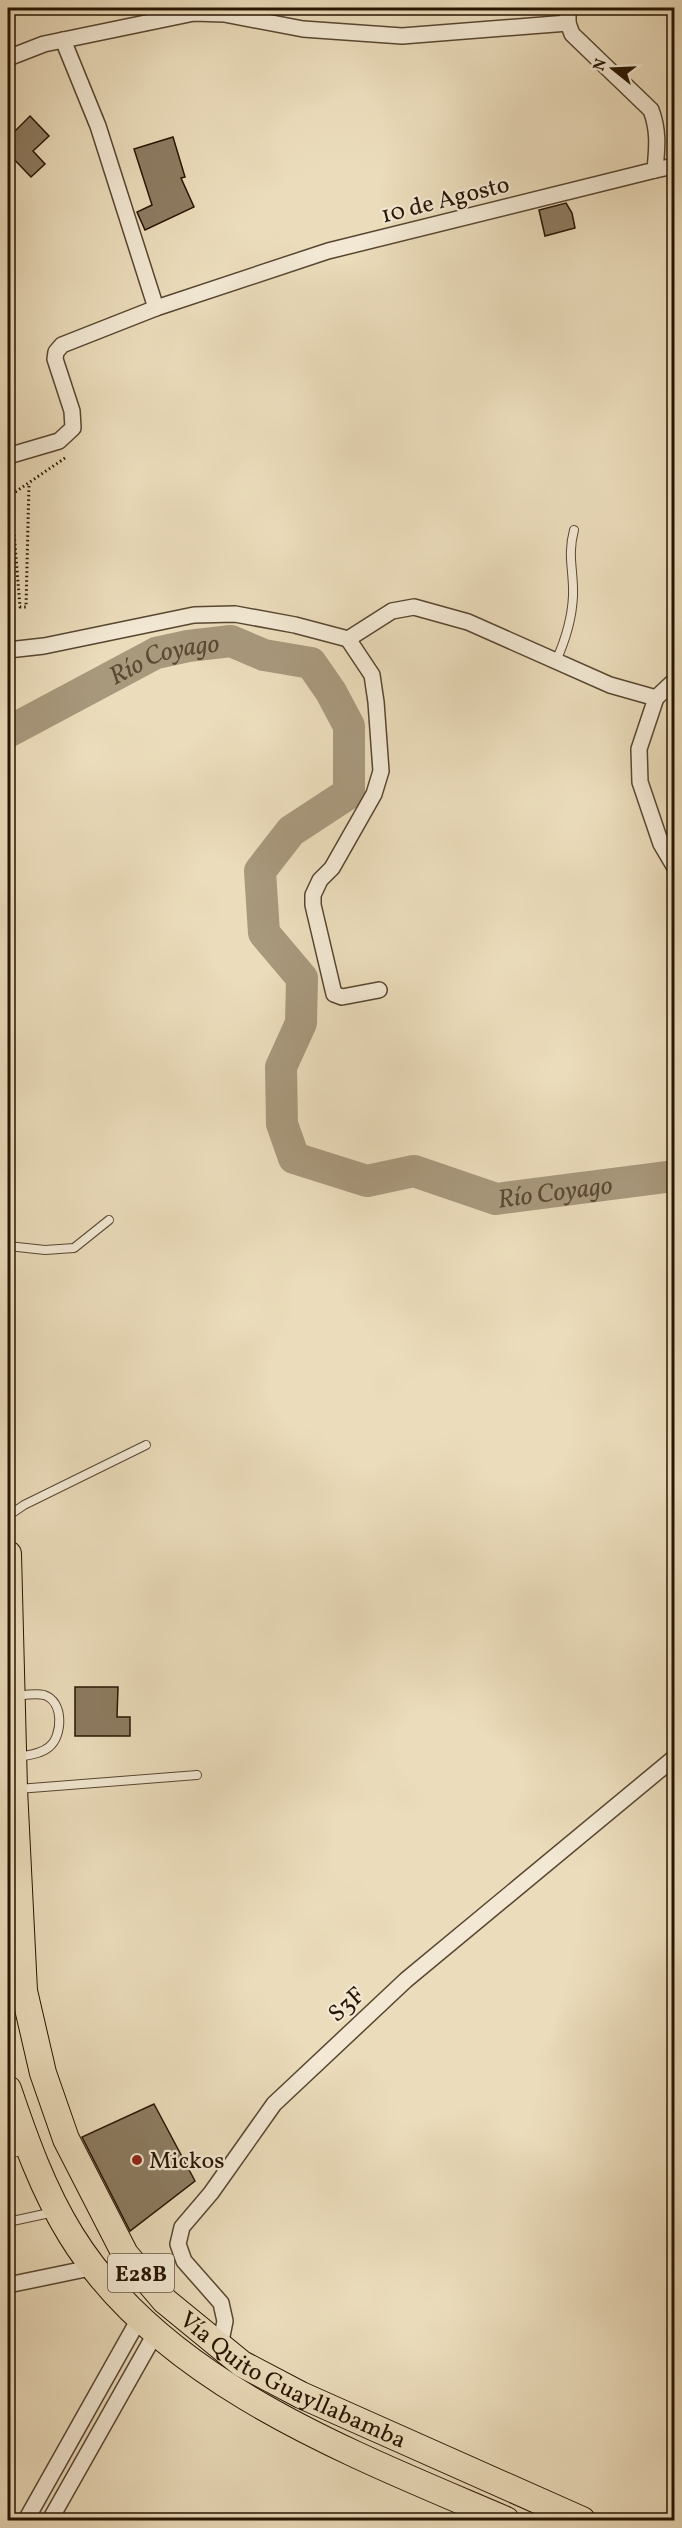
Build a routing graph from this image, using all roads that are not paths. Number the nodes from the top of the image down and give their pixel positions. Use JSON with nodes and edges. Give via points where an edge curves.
{"nodes":[{"id":1,"x":568,"y":15,"type":"edge"},
{"id":2,"x":63,"y":40,"type":"junction"},
{"id":3,"x":8,"y":58,"type":"edge"},
{"id":4,"x":675,"y":166,"type":"edge"},
{"id":5,"x":655,"y":170,"type":"junction"},
{"id":6,"x":156,"y":308,"type":"junction"},
{"id":7,"x":8,"y":456,"type":"edge"},
{"id":8,"x":574,"y":530,"type":"dead end"},
{"id":9,"x":348,"y":639,"type":"junction"},
{"id":10,"x":8,"y":650,"type":"edge"},
{"id":11,"x":556,"y":661,"type":"junction"},
{"id":12,"x":675,"y":681,"type":"edge"},
{"id":13,"x":656,"y":698,"type":"junction"},
{"id":14,"x":675,"y":866,"type":"edge"},
{"id":15,"x":379,"y":990,"type":"dead end"},
{"id":16,"x":109,"y":1220,"type":"dead end"},
{"id":17,"x":8,"y":1246,"type":"edge"},
{"id":18,"x":146,"y":1445,"type":"dead end"},
{"id":19,"x":8,"y":1516,"type":"edge"},
{"id":20,"x":8,"y":1554,"type":"edge"},
{"id":21,"x":10,"y":1696,"type":"edge"},
{"id":22,"x":13,"y":1757,"type":"junction"},
{"id":23,"x":675,"y":1758,"type":"edge"},
{"id":24,"x":197,"y":1775,"type":"dead end"},
{"id":25,"x":14,"y":1789,"type":"junction"},
{"id":26,"x":8,"y":2089,"type":"edge"},
{"id":27,"x":18,"y":2151,"type":"edge"},
{"id":28,"x":59,"y":2212,"type":"junction"},
{"id":29,"x":8,"y":2222,"type":"edge"},
{"id":30,"x":95,"y":2268,"type":"junction"},
{"id":31,"x":8,"y":2285,"type":"edge"},
{"id":32,"x":147,"y":2326,"type":"junction"},
{"id":33,"x":220,"y":2346,"type":"junction"},
{"id":34,"x":26,"y":2520,"type":"edge"},
{"id":35,"x":50,"y":2520,"type":"edge"},
{"id":36,"x":506,"y":2520,"type":"edge"},
{"id":37,"x":582,"y":2520,"type":"edge"}],
"edges":[{"from":1,"to":2,"type":"street","via":[[402,36],[303,29],[224,14],[194,14]]},
{"from":1,"to":5,"type":"street","via":[[572,34],[651,110],[658,139]]},
{"from":2,"to":3,"type":"street","via":[[28,48]]},
{"from":2,"to":6,"type":"street","via":[[98,126]]},
{"from":4,"to":5,"type":"street","name":"10 de Agosto"},
{"from":5,"to":6,"type":"street","name":"10 de Agosto","via":[[328,251]]},
{"from":6,"to":7,"type":"street","name":"10 de Agosto","via":[[62,345],[55,358],[72,411],[73,428],[59,441]]},
{"from":8,"to":11,"type":"lane","via":[[569,548],[573,597],[566,640]]},
{"from":9,"to":10,"type":"street","via":[[235,614],[194,615]]},
{"from":9,"to":11,"type":"street","via":[[392,610],[414,607],[468,622]]},
{"from":9,"to":15,"type":"street","via":[[372,675],[381,771],[374,794],[332,868],[320,880],[313,905],[334,994],[342,997]]},
{"from":11,"to":13,"type":"street","via":[[610,685]]},
{"from":12,"to":13,"type":"street"},
{"from":13,"to":14,"type":"street","via":[[639,748],[640,782],[661,844]]},
{"from":16,"to":17,"type":"lane","via":[[74,1248]]},
{"from":18,"to":19,"type":"lane"},
{"from":20,"to":21,"type":"highway","name":"Vía Quito Guayllabamba","number":"E28B"},
{"from":21,"to":22,"type":"highway","name":"Vía Quito Guayllabamba","number":"E28B"},
{"from":21,"to":22,"type":"lane","via":[[43,1695],[55,1703],[59,1713],[52,1746]]},
{"from":22,"to":25,"type":"highway","name":"Vía Quito Guayllabamba","number":"E28B"},
{"from":23,"to":33,"type":"street","name":"S3F","via":[[406,1980],[274,2104],[182,2227],[178,2244],[184,2261],[221,2304],[225,2321]]},
{"from":24,"to":25,"type":"lane"},
{"from":25,"to":33,"type":"highway","name":"Vía Quito Guayllabamba","number":"E28B","via":[[24,1991],[44,2073],[66,2139],[125,2254],[165,2301]]},
{"from":26,"to":27,"type":"highway","number":"E28B"},
{"from":27,"to":28,"type":"highway","number":"E28B"},
{"from":28,"to":29,"type":"lane"},
{"from":28,"to":30,"type":"highway","number":"E28B"},
{"from":30,"to":31,"type":"street"},
{"from":30,"to":32,"type":"highway","number":"E28B"},
{"from":32,"to":34,"type":"street"},
{"from":32,"to":35,"type":"street"},
{"from":32,"to":36,"type":"highway","number":"E28B","via":[[225,2384],[338,2447]]},
{"from":33,"to":37,"type":"highway","name":"Vía Quito Guayllabamba","number":"E28B","via":[[242,2364],[301,2396]]}]}
